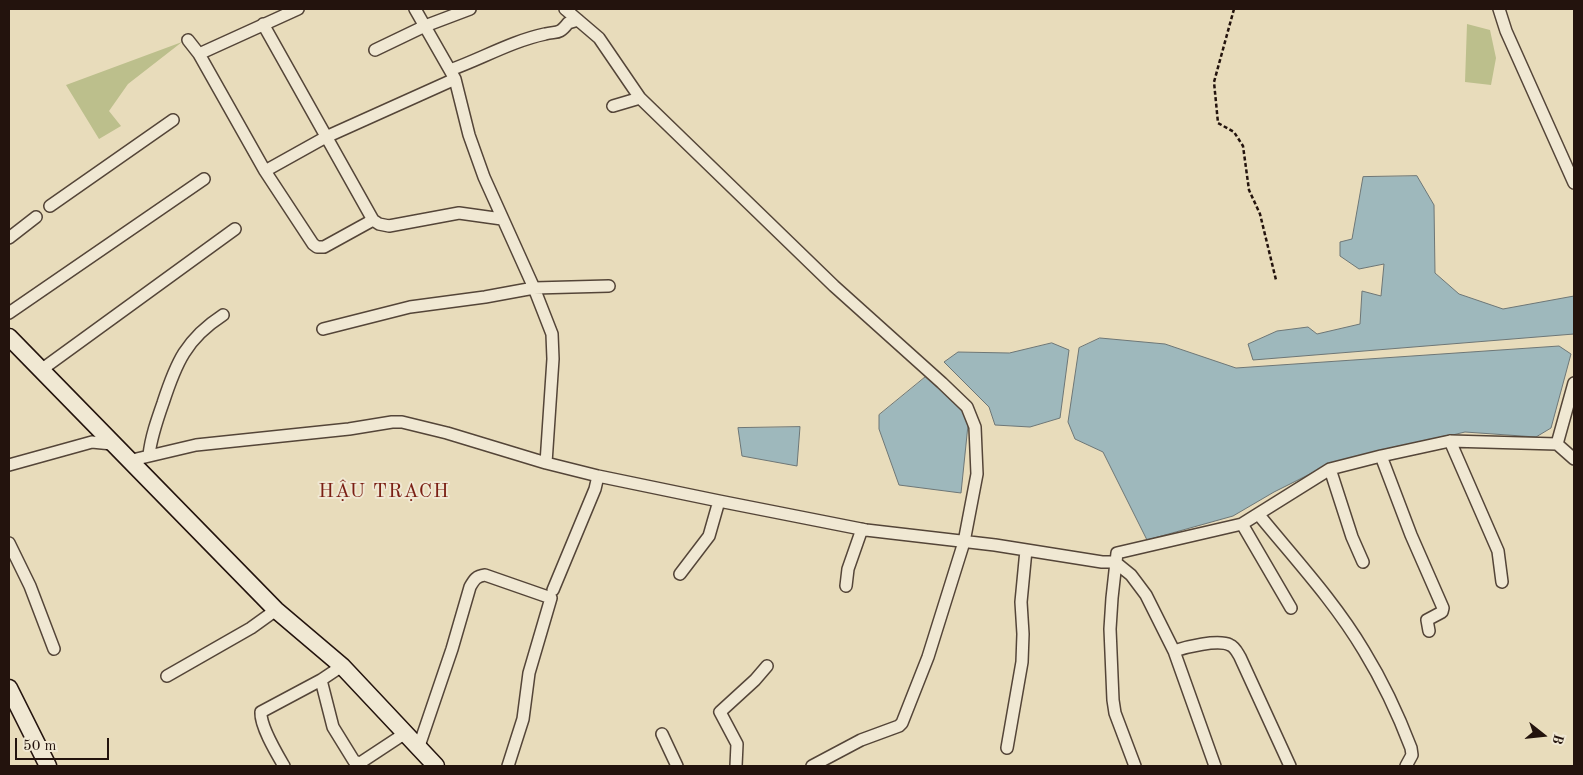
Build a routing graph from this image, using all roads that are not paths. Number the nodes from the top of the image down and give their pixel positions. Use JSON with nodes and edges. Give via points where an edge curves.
{"nodes":[{"id":1,"x":298,"y":9,"type":"edge"},
{"id":2,"x":415,"y":9,"type":"edge"},
{"id":3,"x":470,"y":9,"type":"edge"},
{"id":4,"x":565,"y":9,"type":"edge"},
{"id":5,"x":1499,"y":9,"type":"edge"},
{"id":6,"x":578,"y":20,"type":"junction"},
{"id":7,"x":263,"y":24,"type":"junction"},
{"id":8,"x":425,"y":26,"type":"junction"},
{"id":9,"x":188,"y":40,"type":"dead end"},
{"id":10,"x":375,"y":50,"type":"dead end"},
{"id":11,"x":199,"y":54,"type":"junction"},
{"id":12,"x":452,"y":75,"type":"junction"},
{"id":13,"x":640,"y":98,"type":"junction"},
{"id":14,"x":613,"y":106,"type":"dead end"},
{"id":15,"x":173,"y":120,"type":"dead end"},
{"id":16,"x":326,"y":137,"type":"junction"},
{"id":17,"x":265,"y":171,"type":"junction"},
{"id":18,"x":204,"y":179,"type":"dead end"},
{"id":19,"x":1574,"y":183,"type":"edge"},
{"id":20,"x":50,"y":206,"type":"dead end"},
{"id":21,"x":36,"y":217,"type":"dead end"},
{"id":22,"x":502,"y":219,"type":"junction"},
{"id":23,"x":373,"y":220,"type":"junction"},
{"id":24,"x":236,"y":229,"type":"dead end"},
{"id":25,"x":9,"y":238,"type":"edge"},
{"id":26,"x":609,"y":286,"type":"dead end"},
{"id":27,"x":534,"y":288,"type":"junction"},
{"id":28,"x":9,"y":313,"type":"edge"},
{"id":29,"x":223,"y":315,"type":"dead end"},
{"id":30,"x":323,"y":329,"type":"dead end"},
{"id":31,"x":9,"y":337,"type":"edge"},
{"id":32,"x":41,"y":370,"type":"junction"},
{"id":33,"x":1574,"y":383,"type":"edge"},
{"id":34,"x":1450,"y":441,"type":"junction"},
{"id":35,"x":112,"y":444,"type":"junction"},
{"id":36,"x":1557,"y":444,"type":"junction"},
{"id":37,"x":148,"y":455,"type":"junction"},
{"id":38,"x":1381,"y":456,"type":"junction"},
{"id":39,"x":1574,"y":459,"type":"edge"},
{"id":40,"x":128,"y":461,"type":"junction"},
{"id":41,"x":546,"y":463,"type":"junction"},
{"id":42,"x":9,"y":465,"type":"edge"},
{"id":43,"x":1330,"y":469,"type":"junction"},
{"id":44,"x":598,"y":476,"type":"junction"},
{"id":45,"x":719,"y":502,"type":"junction"},
{"id":46,"x":1259,"y":514,"type":"junction"},
{"id":47,"x":1242,"y":524,"type":"junction"},
{"id":48,"x":862,"y":529,"type":"junction"},
{"id":49,"x":964,"y":542,"type":"junction"},
{"id":50,"x":9,"y":544,"type":"edge"},
{"id":51,"x":1026,"y":550,"type":"junction"},
{"id":52,"x":1115,"y":562,"type":"junction"},
{"id":53,"x":1363,"y":562,"type":"dead end"},
{"id":54,"x":680,"y":574,"type":"dead end"},
{"id":55,"x":1502,"y":582,"type":"dead end"},
{"id":56,"x":846,"y":586,"type":"dead end"},
{"id":57,"x":554,"y":590,"type":"dead end"},
{"id":58,"x":1291,"y":608,"type":"dead end"},
{"id":59,"x":276,"y":610,"type":"junction"},
{"id":60,"x":1429,"y":632,"type":"dead end"},
{"id":61,"x":54,"y":649,"type":"dead end"},
{"id":62,"x":1174,"y":651,"type":"junction"},
{"id":63,"x":342,"y":666,"type":"junction"},
{"id":64,"x":767,"y":666,"type":"dead end"},
{"id":65,"x":166,"y":676,"type":"dead end"},
{"id":66,"x":321,"y":680,"type":"junction"},
{"id":67,"x":9,"y":688,"type":"edge"},
{"id":68,"x":404,"y":734,"type":"junction"},
{"id":69,"x":662,"y":734,"type":"dead end"},
{"id":70,"x":1007,"y":748,"type":"dead end"},
{"id":71,"x":418,"y":749,"type":"junction"},
{"id":72,"x":48,"y":766,"type":"edge"},
{"id":73,"x":284,"y":766,"type":"edge"},
{"id":74,"x":436,"y":766,"type":"edge"},
{"id":75,"x":508,"y":766,"type":"edge"},
{"id":76,"x":677,"y":766,"type":"edge"},
{"id":77,"x":736,"y":766,"type":"edge"},
{"id":78,"x":812,"y":766,"type":"edge"},
{"id":79,"x":1135,"y":766,"type":"edge"},
{"id":80,"x":1215,"y":766,"type":"edge"},
{"id":81,"x":1290,"y":766,"type":"edge"},
{"id":82,"x":1406,"y":766,"type":"edge"}],
"edges":[{"from":1,"to":7,"type":"street"},
{"from":2,"to":8,"type":"street"},
{"from":3,"to":8,"type":"street"},
{"from":4,"to":6,"type":"street"},
{"from":5,"to":19,"type":"street"},
{"from":6,"to":12,"type":"street","via":[[568,23],[562,31],[529,39]]},
{"from":6,"to":13,"type":"street","via":[[599,38]]},
{"from":7,"to":11,"type":"street"},
{"from":7,"to":16,"type":"street"},
{"from":8,"to":10,"type":"street"},
{"from":8,"to":12,"type":"street"},
{"from":9,"to":11,"type":"street"},
{"from":11,"to":17,"type":"street"},
{"from":12,"to":16,"type":"street"},
{"from":12,"to":22,"type":"street","via":[[474,151]]},
{"from":13,"to":14,"type":"street"},
{"from":13,"to":49,"type":"street","via":[[834,286],[967,408],[975,426],[977,474]]},
{"from":15,"to":20,"type":"street"},
{"from":16,"to":17,"type":"street"},
{"from":16,"to":23,"type":"street"},
{"from":17,"to":23,"type":"street","via":[[309,240],[317,246],[324,247]]},
{"from":18,"to":28,"type":"street"},
{"from":21,"to":25,"type":"street"},
{"from":22,"to":23,"type":"street","via":[[459,213],[389,226]]},
{"from":22,"to":27,"type":"street"},
{"from":24,"to":32,"type":"street"},
{"from":26,"to":27,"type":"street"},
{"from":27,"to":30,"type":"street","via":[[410,307]]},
{"from":27,"to":41,"type":"street","via":[[554,343]]},
{"from":29,"to":37,"type":"street","via":[[212,322],[179,360]]},
{"from":31,"to":32,"type":"street"},
{"from":32,"to":35,"type":"street"},
{"from":33,"to":36,"type":"street"},
{"from":34,"to":36,"type":"street"},
{"from":34,"to":38,"type":"street"},
{"from":34,"to":55,"type":"street","via":[[1498,551]]},
{"from":35,"to":40,"type":"street"},
{"from":35,"to":42,"type":"street","via":[[92,442]]},
{"from":36,"to":39,"type":"street"},
{"from":37,"to":40,"type":"street"},
{"from":37,"to":41,"type":"street","via":[[196,445],[392,422],[447,433]]},
{"from":38,"to":43,"type":"street"},
{"from":38,"to":60,"type":"street","via":[[1443,608],[1442,612],[1427,620]]},
{"from":40,"to":59,"type":"street"},
{"from":41,"to":44,"type":"street"},
{"from":43,"to":46,"type":"street"},
{"from":43,"to":53,"type":"street"},
{"from":44,"to":45,"type":"street"},
{"from":44,"to":57,"type":"street"},
{"from":45,"to":48,"type":"street"},
{"from":45,"to":54,"type":"street","via":[[709,536]]},
{"from":46,"to":47,"type":"street"},
{"from":46,"to":82,"type":"street","via":[[1364,650],[1394,704],[1411,748],[1412,756]]},
{"from":47,"to":52,"type":"street","via":[[1117,553]]},
{"from":47,"to":58,"type":"street"},
{"from":48,"to":49,"type":"street"},
{"from":48,"to":56,"type":"street"},
{"from":49,"to":51,"type":"street"},
{"from":49,"to":78,"type":"street","via":[[928,657],[902,724],[861,740]]},
{"from":50,"to":61,"type":"street","via":[[30,586]]},
{"from":51,"to":52,"type":"street"},
{"from":51,"to":70,"type":"street","via":[[1022,662]]},
{"from":52,"to":62,"type":"street","via":[[1131,575],[1146,595]]},
{"from":52,"to":79,"type":"street","via":[[1110,629],[1113,700]]},
{"from":59,"to":63,"type":"street"},
{"from":59,"to":65,"type":"street","via":[[251,628]]},
{"from":62,"to":80,"type":"street"},
{"from":62,"to":81,"type":"street","via":[[1221,643],[1232,646],[1244,664]]},
{"from":63,"to":66,"type":"street"},
{"from":63,"to":68,"type":"street"},
{"from":64,"to":77,"type":"street","via":[[720,712],[737,744]]},
{"from":66,"to":68,"type":"street","via":[[333,727],[354,761],[360,763]]},
{"from":66,"to":73,"type":"street","via":[[261,712]]},
{"from":67,"to":72,"type":"street"},
{"from":68,"to":71,"type":"street"},
{"from":69,"to":76,"type":"street"},
{"from":71,"to":74,"type":"street"},
{"from":71,"to":75,"type":"street","via":[[470,587],[479,575],[485,575],[551,598],[529,673],[523,719]]}]}
